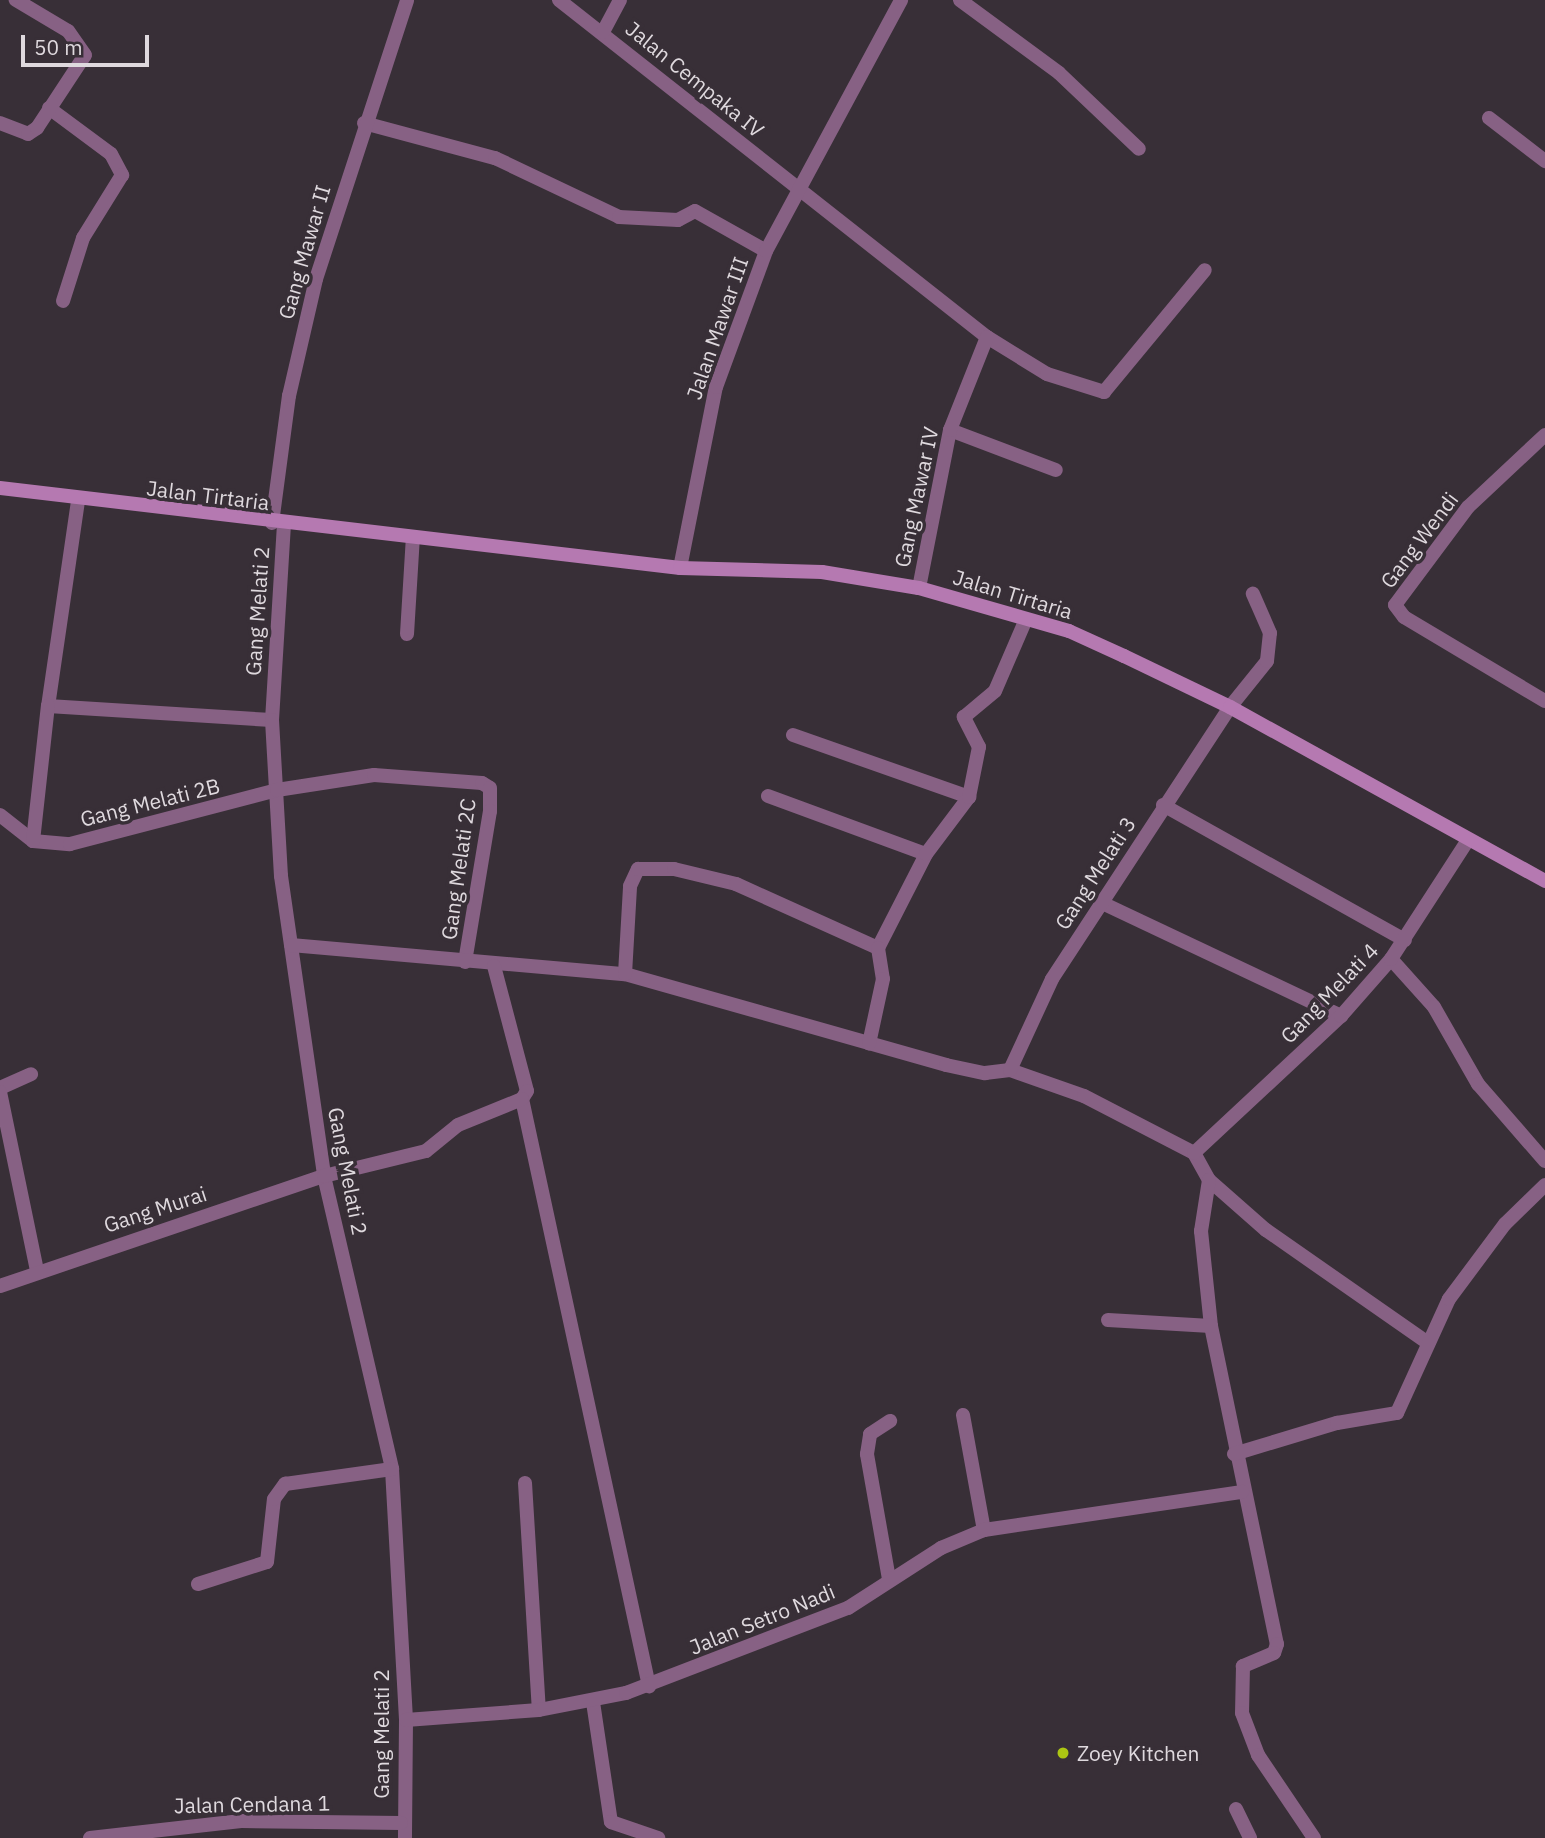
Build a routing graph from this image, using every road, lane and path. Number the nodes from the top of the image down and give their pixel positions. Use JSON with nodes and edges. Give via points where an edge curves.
{"nodes":[{"id":1,"x":16,"y":0,"type":"edge"},
{"id":2,"x":407,"y":0,"type":"edge"},
{"id":3,"x":559,"y":0,"type":"edge"},
{"id":4,"x":620,"y":0,"type":"edge"},
{"id":5,"x":901,"y":0,"type":"edge"},
{"id":6,"x":960,"y":0,"type":"edge"},
{"id":7,"x":603,"y":32,"type":"junction"},
{"id":8,"x":49,"y":108,"type":"junction"},
{"id":9,"x":1489,"y":118,"type":"dead end"},
{"id":10,"x":0,"y":123,"type":"edge"},
{"id":11,"x":364,"y":123,"type":"junction"},
{"id":12,"x":1139,"y":149,"type":"dead end"},
{"id":13,"x":1545,"y":161,"type":"edge"},
{"id":14,"x":802,"y":192,"type":"junction"},
{"id":15,"x":766,"y":251,"type":"junction"},
{"id":16,"x":1205,"y":270,"type":"dead end"},
{"id":17,"x":63,"y":301,"type":"dead end"},
{"id":18,"x":987,"y":337,"type":"junction"},
{"id":19,"x":950,"y":430,"type":"junction"},
{"id":20,"x":1545,"y":435,"type":"edge"},
{"id":21,"x":1056,"y":470,"type":"dead end"},
{"id":22,"x":0,"y":488,"type":"edge"},
{"id":23,"x":78,"y":501,"type":"junction"},
{"id":24,"x":278,"y":524,"type":"junction"},
{"id":25,"x":413,"y":537,"type":"junction"},
{"id":26,"x":680,"y":568,"type":"junction"},
{"id":27,"x":919,"y":588,"type":"junction"},
{"id":28,"x":1253,"y":594,"type":"dead end"},
{"id":29,"x":1026,"y":619,"type":"junction"},
{"id":30,"x":407,"y":634,"type":"dead end"},
{"id":31,"x":1545,"y":701,"type":"edge"},
{"id":32,"x":48,"y":706,"type":"junction"},
{"id":33,"x":1230,"y":707,"type":"junction"},
{"id":34,"x":272,"y":720,"type":"junction"},
{"id":35,"x":793,"y":735,"type":"dead end"},
{"id":36,"x":277,"y":790,"type":"junction"},
{"id":37,"x":768,"y":796,"type":"dead end"},
{"id":38,"x":969,"y":797,"type":"junction"},
{"id":39,"x":1163,"y":805,"type":"junction"},
{"id":40,"x":0,"y":814,"type":"edge"},
{"id":41,"x":1468,"y":840,"type":"junction"},
{"id":42,"x":33,"y":841,"type":"junction"},
{"id":43,"x":926,"y":854,"type":"junction"},
{"id":44,"x":1545,"y":881,"type":"edge"},
{"id":45,"x":1100,"y":902,"type":"junction"},
{"id":46,"x":1405,"y":940,"type":"junction"},
{"id":47,"x":291,"y":944,"type":"junction"},
{"id":48,"x":878,"y":948,"type":"junction"},
{"id":49,"x":1391,"y":959,"type":"junction"},
{"id":50,"x":465,"y":962,"type":"junction"},
{"id":51,"x":494,"y":966,"type":"junction"},
{"id":52,"x":625,"y":974,"type":"junction"},
{"id":53,"x":1341,"y":1016,"type":"junction"},
{"id":54,"x":869,"y":1044,"type":"junction"},
{"id":55,"x":1010,"y":1070,"type":"junction"},
{"id":56,"x":31,"y":1074,"type":"dead end"},
{"id":57,"x":0,"y":1090,"type":"edge"},
{"id":58,"x":522,"y":1100,"type":"junction"},
{"id":59,"x":1195,"y":1153,"type":"junction"},
{"id":60,"x":1545,"y":1161,"type":"edge"},
{"id":61,"x":324,"y":1176,"type":"junction"},
{"id":62,"x":1209,"y":1180,"type":"junction"},
{"id":63,"x":1545,"y":1185,"type":"edge"},
{"id":64,"x":37,"y":1271,"type":"junction"},
{"id":65,"x":0,"y":1286,"type":"edge"},
{"id":66,"x":1108,"y":1320,"type":"dead end"},
{"id":67,"x":1211,"y":1326,"type":"junction"},
{"id":68,"x":1428,"y":1343,"type":"junction"},
{"id":69,"x":964,"y":1415,"type":"dead end"},
{"id":70,"x":890,"y":1421,"type":"dead end"},
{"id":71,"x":1234,"y":1454,"type":"junction"},
{"id":72,"x":391,"y":1469,"type":"junction"},
{"id":73,"x":524,"y":1483,"type":"dead end"},
{"id":74,"x":1242,"y":1492,"type":"junction"},
{"id":75,"x":984,"y":1530,"type":"junction"},
{"id":76,"x":889,"y":1579,"type":"junction"},
{"id":77,"x":198,"y":1584,"type":"dead end"},
{"id":78,"x":649,"y":1686,"type":"junction"},
{"id":79,"x":593,"y":1702,"type":"junction"},
{"id":80,"x":539,"y":1710,"type":"junction"},
{"id":81,"x":406,"y":1720,"type":"junction"},
{"id":82,"x":1236,"y":1809,"type":"dead end"},
{"id":83,"x":401,"y":1823,"type":"junction"},
{"id":84,"x":90,"y":1838,"type":"edge"},
{"id":85,"x":405,"y":1838,"type":"edge"},
{"id":86,"x":658,"y":1838,"type":"edge"},
{"id":87,"x":1250,"y":1838,"type":"edge"},
{"id":88,"x":1314,"y":1838,"type":"edge"}],
"edges":[{"from":1,"to":8,"type":"street","via":[[86,48]]},
{"from":2,"to":11,"type":"street","name":"Gang Mawar II"},
{"from":3,"to":7,"type":"street","name":"Jalan Cempaka IV"},
{"from":4,"to":7,"type":"street"},
{"from":5,"to":14,"type":"street","name":"Jalan Mawar III"},
{"from":6,"to":12,"type":"street","via":[[1059,73]]},
{"from":7,"to":14,"type":"street","name":"Jalan Cempaka IV"},
{"from":8,"to":10,"type":"street","via":[[28,134]]},
{"from":8,"to":17,"type":"street","via":[[111,155],[122,176],[83,238]]},
{"from":9,"to":13,"type":"street"},
{"from":11,"to":15,"type":"street","via":[[495,158],[619,217],[678,220],[695,211]]},
{"from":11,"to":24,"type":"street","name":"Gang Mawar II","via":[[316,279],[289,396]]},
{"from":14,"to":15,"type":"street","name":"Jalan Mawar III"},
{"from":14,"to":18,"type":"street","name":"Jalan Cempaka IV"},
{"from":15,"to":26,"type":"street","name":"Jalan Mawar III","via":[[716,387]]},
{"from":16,"to":18,"type":"street","name":"Jalan Cempaka IV","via":[[1098,395],[1047,374]]},
{"from":18,"to":19,"type":"street","name":"Gang Mawar IV"},
{"from":19,"to":21,"type":"street"},
{"from":19,"to":27,"type":"street","name":"Gang Mawar IV"},
{"from":20,"to":31,"type":"street","name":"Gang Wendi","via":[[1468,507],[1395,605],[1404,617]]},
{"from":22,"to":23,"type":"street","name":"Jalan Tirtaria"},
{"from":23,"to":24,"type":"street","name":"Jalan Tirtaria"},
{"from":23,"to":32,"type":"street"},
{"from":24,"to":25,"type":"street","name":"Jalan Tirtaria"},
{"from":24,"to":34,"type":"street","name":"Gang Melati 2"},
{"from":25,"to":26,"type":"street","name":"Jalan Tirtaria"},
{"from":25,"to":30,"type":"street"},
{"from":26,"to":27,"type":"street","name":"Jalan Tirtaria","via":[[822,572]]},
{"from":27,"to":29,"type":"street","name":"Jalan Tirtaria"},
{"from":28,"to":33,"type":"street","name":"Gang Melati 3","via":[[1271,649]]},
{"from":29,"to":33,"type":"street","name":"Jalan Tirtaria","via":[[1069,631]]},
{"from":29,"to":38,"type":"street","via":[[995,691],[964,716],[979,747]]},
{"from":32,"to":34,"type":"street","via":[[97,713]]},
{"from":32,"to":42,"type":"street"},
{"from":33,"to":39,"type":"street","name":"Gang Melati 3"},
{"from":33,"to":41,"type":"street","name":"Jalan Tirtaria"},
{"from":34,"to":36,"type":"street","name":"Gang Melati 2"},
{"from":35,"to":38,"type":"street"},
{"from":36,"to":42,"type":"street","name":"Gang Melati 2B","via":[[101,837]]},
{"from":36,"to":47,"type":"street","name":"Gang Melati 2"},
{"from":36,"to":50,"type":"street","name":"Gang Melati 2C","via":[[374,775],[435,775],[491,788]]},
{"from":37,"to":43,"type":"street"},
{"from":38,"to":43,"type":"street"},
{"from":39,"to":45,"type":"street","name":"Gang Melati 3"},
{"from":39,"to":46,"type":"street"},
{"from":40,"to":42,"type":"street"},
{"from":41,"to":44,"type":"street","name":"Jalan Tirtaria"},
{"from":41,"to":46,"type":"street","name":"Gang Melati 4"},
{"from":43,"to":48,"type":"street"},
{"from":45,"to":53,"type":"street"},
{"from":45,"to":55,"type":"street","name":"Gang Melati 3","via":[[1052,979]]},
{"from":46,"to":49,"type":"street","name":"Gang Melati 4"},
{"from":47,"to":50,"type":"street"},
{"from":47,"to":61,"type":"street","name":"Gang Melati 2"},
{"from":48,"to":52,"type":"street","via":[[736,884],[674,869],[638,869],[630,886]]},
{"from":48,"to":54,"type":"street","via":[[883,979]]},
{"from":49,"to":53,"type":"street","name":"Gang Melati 4"},
{"from":49,"to":60,"type":"street","via":[[1434,1007],[1478,1084]]},
{"from":50,"to":51,"type":"street"},
{"from":51,"to":52,"type":"street"},
{"from":51,"to":58,"type":"street","via":[[527,1091]]},
{"from":52,"to":54,"type":"street"},
{"from":53,"to":59,"type":"street","name":"Gang Melati 4"},
{"from":54,"to":55,"type":"street","via":[[985,1073]]},
{"from":55,"to":59,"type":"street","via":[[1084,1096]]},
{"from":56,"to":57,"type":"street"},
{"from":57,"to":64,"type":"street"},
{"from":58,"to":61,"type":"street","name":"Gang Murai","via":[[458,1125],[426,1151]]},
{"from":58,"to":78,"type":"street"},
{"from":59,"to":62,"type":"street"},
{"from":61,"to":64,"type":"street","name":"Gang Murai"},
{"from":61,"to":72,"type":"street","name":"Gang Melati 2"},
{"from":62,"to":67,"type":"street","via":[[1201,1231]]},
{"from":62,"to":68,"type":"street","via":[[1344,1291]]},
{"from":63,"to":68,"type":"street","via":[[1473,1266]]},
{"from":64,"to":65,"type":"street","name":"Gang Murai"},
{"from":66,"to":67,"type":"street"},
{"from":67,"to":71,"type":"street"},
{"from":68,"to":71,"type":"street","via":[[1397,1413],[1337,1423]]},
{"from":69,"to":75,"type":"street"},
{"from":70,"to":76,"type":"street","via":[[870,1434],[867,1454]]},
{"from":71,"to":74,"type":"street"},
{"from":72,"to":77,"type":"street","via":[[285,1484],[274,1499],[267,1562]]},
{"from":72,"to":81,"type":"street","name":"Gang Melati 2"},
{"from":73,"to":80,"type":"street"},
{"from":74,"to":75,"type":"street","name":"Jalan Setro Nadi"},
{"from":74,"to":88,"type":"street","via":[[1276,1644],[1273,1653],[1243,1666],[1242,1713],[1258,1755]]},
{"from":75,"to":76,"type":"street","name":"Jalan Setro Nadi"},
{"from":76,"to":78,"type":"street","name":"Jalan Setro Nadi","via":[[848,1608]]},
{"from":78,"to":79,"type":"street","name":"Jalan Setro Nadi"},
{"from":79,"to":80,"type":"street","name":"Jalan Setro Nadi"},
{"from":79,"to":86,"type":"street","via":[[611,1822]]},
{"from":80,"to":81,"type":"street","name":"Jalan Setro Nadi"},
{"from":81,"to":83,"type":"street","name":"Gang Melati 2"},
{"from":82,"to":87,"type":"street"},
{"from":83,"to":84,"type":"street","name":"Jalan Cendana 1","via":[[242,1821]]},
{"from":83,"to":85,"type":"street"}]}
